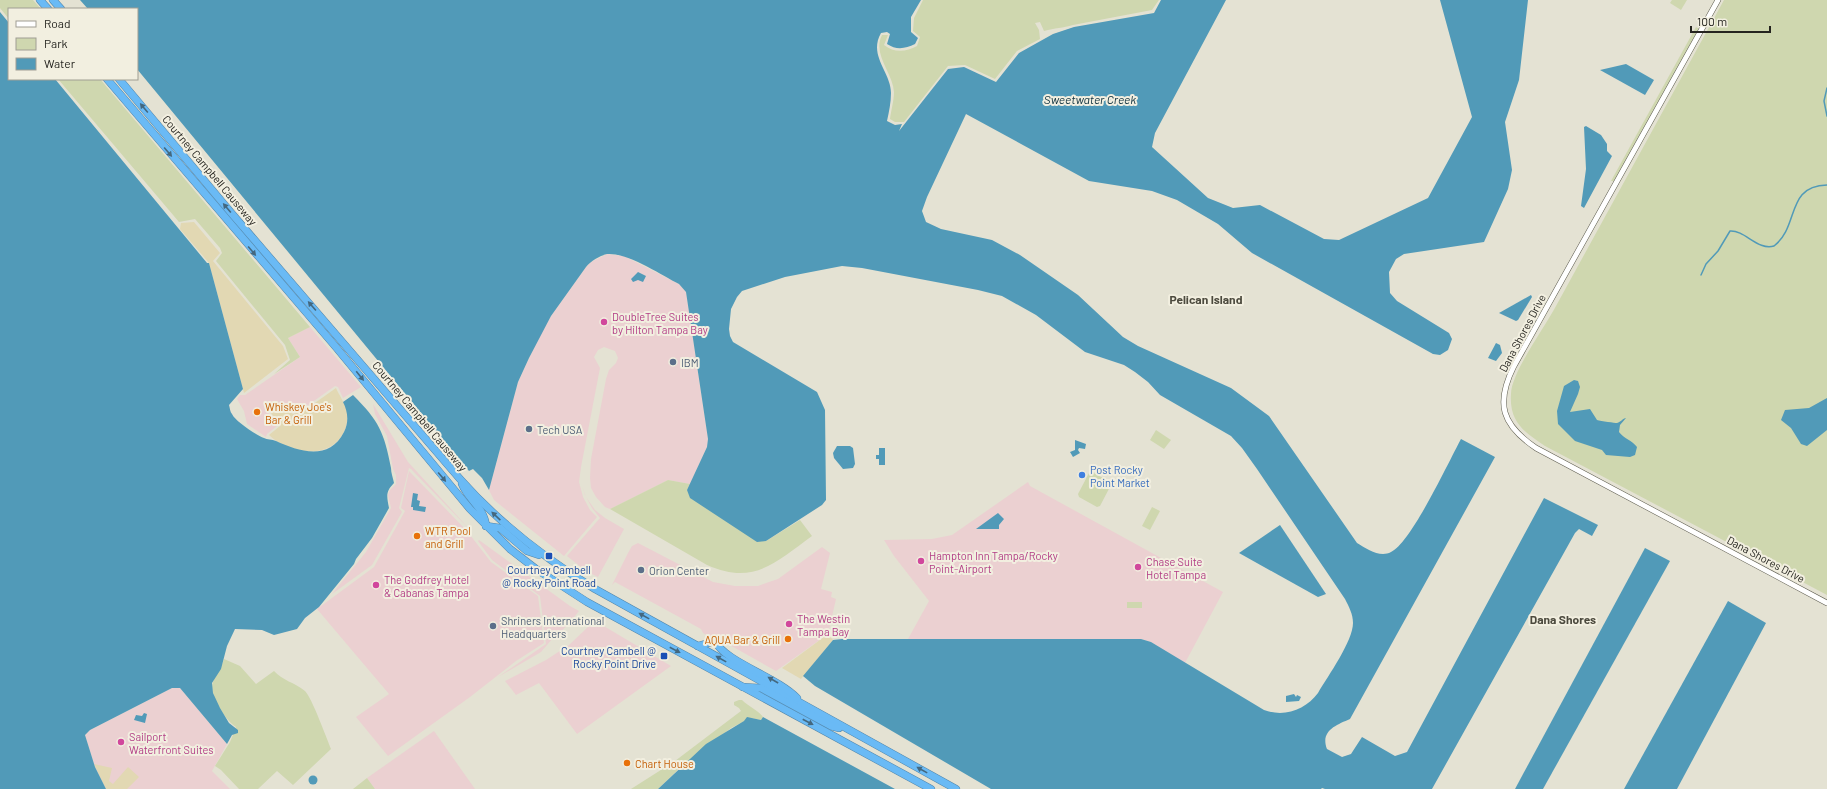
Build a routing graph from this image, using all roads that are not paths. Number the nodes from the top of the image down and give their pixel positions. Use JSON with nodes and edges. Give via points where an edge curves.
{"nodes":[{"id":1,"x":40,"y":0,"type":"edge"},
{"id":2,"x":53,"y":0,"type":"edge"},
{"id":3,"x":1718,"y":0,"type":"edge"},
{"id":4,"x":47,"y":8,"type":"edge"},
{"id":5,"x":59,"y":8,"type":"edge"},
{"id":6,"x":108,"y":80,"type":"edge"},
{"id":7,"x":120,"y":80,"type":"edge"},
{"id":8,"x":318,"y":326,"type":"junction"},
{"id":9,"x":338,"y":336,"type":"junction"},
{"id":10,"x":460,"y":479,"type":"junction"},
{"id":11,"x":486,"y":526,"type":"junction"},
{"id":12,"x":545,"y":557,"type":"junction"},
{"id":13,"x":1827,"y":603,"type":"edge"},
{"id":14,"x":698,"y":646,"type":"junction"},
{"id":15,"x":743,"y":687,"type":"junction"},
{"id":16,"x":803,"y":705,"type":"junction"},
{"id":17,"x":854,"y":733,"type":"junction"},
{"id":18,"x":931,"y":789,"type":"edge"},
{"id":19,"x":956,"y":789,"type":"edge"}],
"edges":[{"from":1,"to":4,"type":"highway"},
{"from":2,"to":5,"type":"highway"},
{"from":3,"to":13,"type":"street","name":"Dana Shores Drive","via":[[1514,366],[1506,385],[1504,407],[1512,429],[1536,448]]},
{"from":6,"to":8,"type":"highway","name":"Courtney Campbell Causeway","one_way":true},
{"from":9,"to":7,"type":"highway","name":"Courtney Campbell Causeway","one_way":true},
{"from":8,"to":9,"type":"highway"},
{"from":8,"to":11,"type":"highway","name":"Courtney Campbell Causeway","one_way":true},
{"from":9,"to":10,"type":"highway","name":"Courtney Campbell Causeway"},
{"from":10,"to":11,"type":"highway","via":[[466,493],[483,512]]},
{"from":12,"to":10,"type":"highway","name":"Courtney Campbell Causeway","one_way":true,"via":[[482,504]]},
{"from":11,"to":12,"type":"highway","via":[[500,528],[527,551]]},
{"from":11,"to":15,"type":"highway","name":"Courtney Campbell Causeway","one_way":true,"via":[[510,549],[560,586]]},
{"from":14,"to":12,"type":"highway","name":"Courtney Campbell Causeway","one_way":true,"via":[[595,589]]},
{"from":16,"to":14,"type":"highway","name":"Courtney Campbell Causeway","one_way":true},
{"from":16,"to":14,"type":"highway","one_way":true,"via":[[778,683],[723,652],[715,640]]},
{"from":15,"to":17,"type":"highway","via":[[761,688],[831,726]]},
{"from":15,"to":18,"type":"highway","name":"Courtney Campbell Causeway","one_way":true},
{"from":16,"to":17,"type":"highway"},
{"from":19,"to":17,"type":"highway","one_way":true}]}
